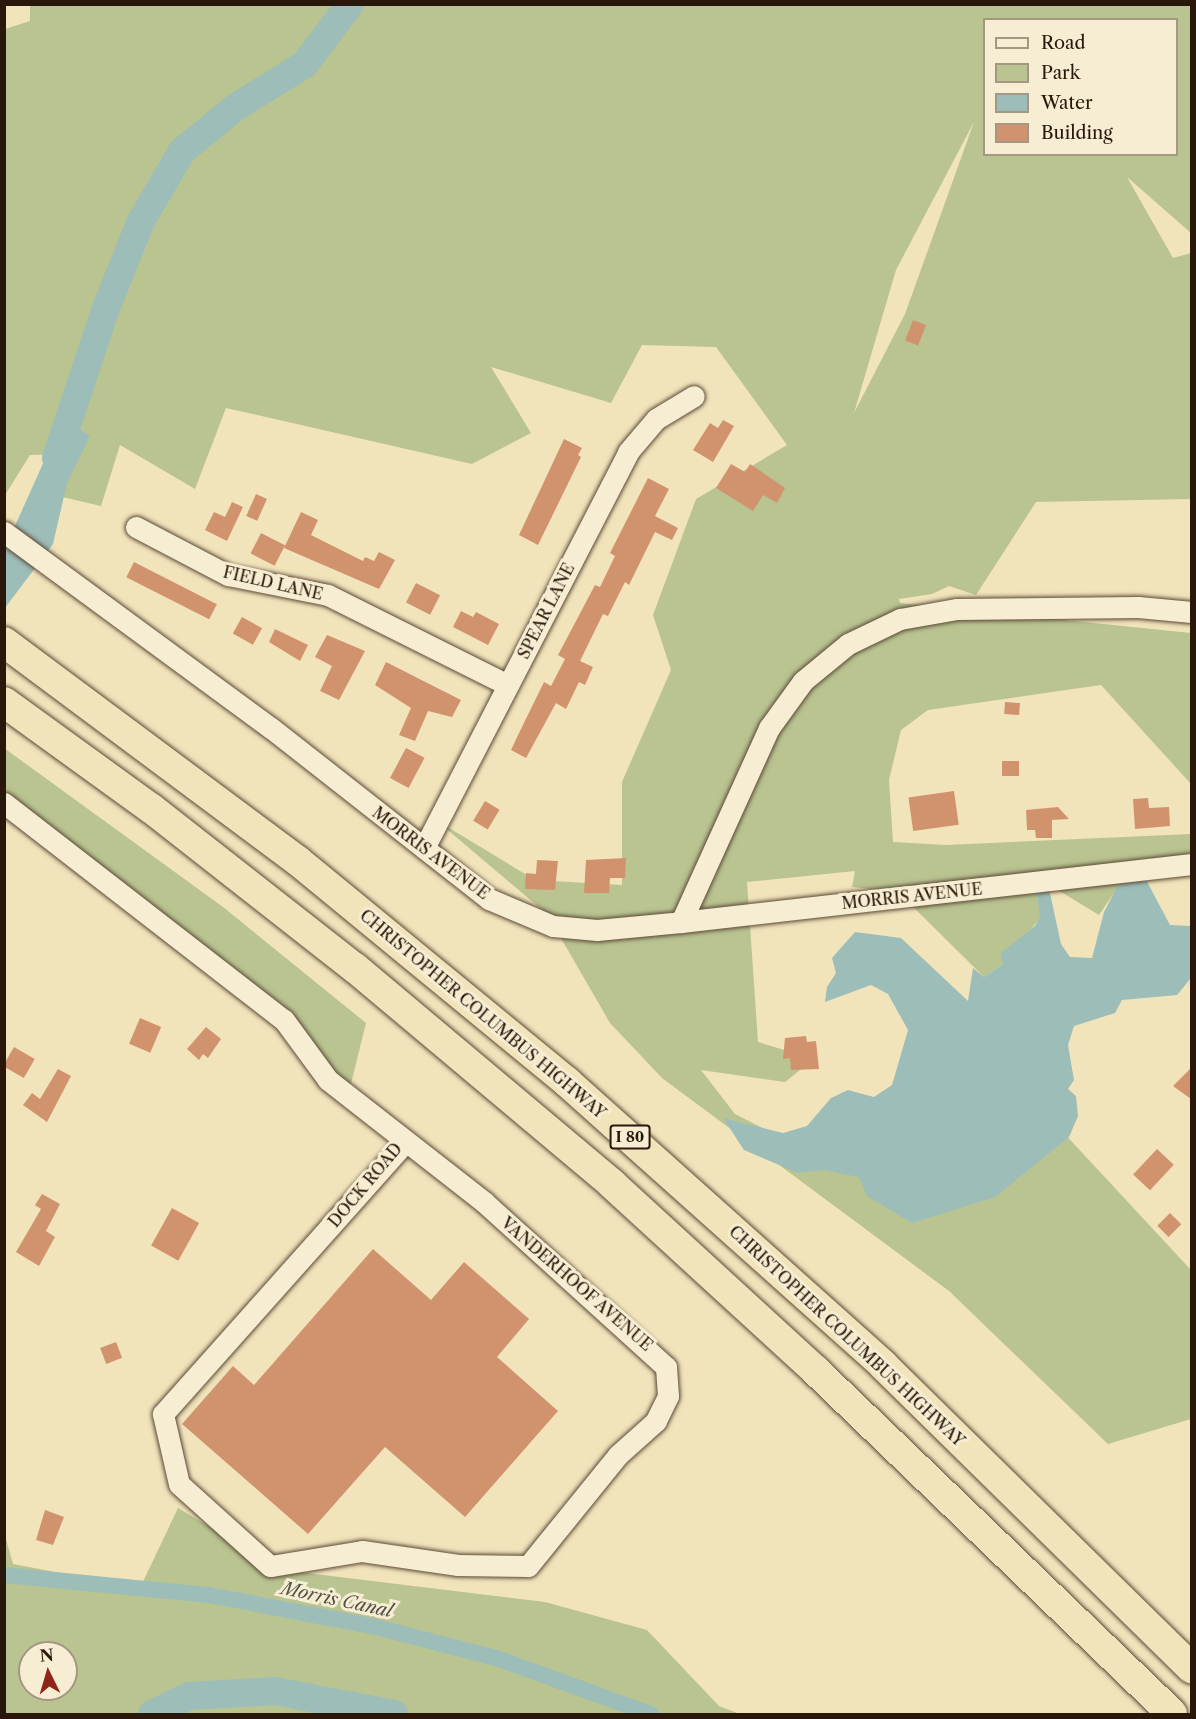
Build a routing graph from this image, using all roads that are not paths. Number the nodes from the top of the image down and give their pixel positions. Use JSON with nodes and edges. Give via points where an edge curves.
{"nodes":[{"id":1,"x":694,"y":396,"type":"dead end"},
{"id":2,"x":136,"y":527,"type":"dead end"},
{"id":3,"x":4,"y":532,"type":"edge"},
{"id":4,"x":1191,"y":612,"type":"edge"},
{"id":5,"x":14,"y":649,"type":"edge"},
{"id":6,"x":508,"y":685,"type":"junction"},
{"id":7,"x":4,"y":702,"type":"edge"},
{"id":8,"x":4,"y":802,"type":"edge"},
{"id":9,"x":424,"y":848,"type":"junction"},
{"id":10,"x":1191,"y":864,"type":"edge"},
{"id":11,"x":681,"y":922,"type":"junction"},
{"id":12,"x":405,"y":1142,"type":"junction"},
{"id":13,"x":427,"y":1561,"type":"joint"},
{"id":14,"x":1191,"y":1669,"type":"edge"},
{"id":15,"x":1172,"y":1714,"type":"edge"}],
"edges":[{"from":1,"to":6,"type":"street","name":"SPEAR LANE","via":[[656,419],[628,452]]},
{"from":2,"to":6,"type":"street","name":"FIELD LANE","via":[[228,575],[328,595]]},
{"from":3,"to":9,"type":"street","name":"MORRIS AVENUE"},
{"from":4,"to":11,"type":"street","via":[[1138,607],[957,609],[900,619],[848,644],[803,681],[770,728]]},
{"from":5,"to":14,"type":"highway","name":"CHRISTOPHER COLUMBUS HIGHWAY","number":"I 80","via":[[298,861],[567,1082],[883,1365]]},
{"from":6,"to":9,"type":"street","name":"SPEAR LANE"},
{"from":7,"to":15,"type":"highway","via":[[285,913],[612,1184],[825,1379]]},
{"from":8,"to":12,"type":"street","name":"DOCK ROAD","via":[[284,1020],[328,1080]]},
{"from":9,"to":11,"type":"street","name":"MORRIS AVENUE","via":[[489,898],[554,926],[597,930]]},
{"from":10,"to":11,"type":"street","name":"MORRIS AVENUE"},
{"from":12,"to":13,"type":"street","name":"VANDERHOOF AVENUE","via":[[484,1202],[663,1360],[669,1381],[668,1396],[656,1422],[618,1455],[528,1566]]},
{"from":12,"to":13,"type":"street","name":"DOCK ROAD","via":[[163,1414],[179,1484],[270,1566],[362,1551]]}]}
